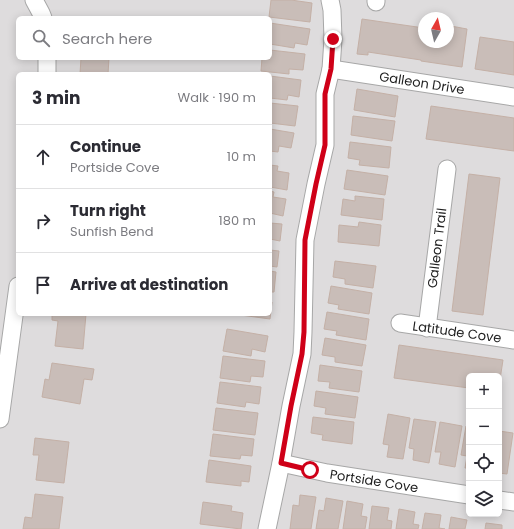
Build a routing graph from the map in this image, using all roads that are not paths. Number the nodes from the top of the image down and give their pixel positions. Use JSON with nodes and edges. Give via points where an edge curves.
{"nodes":[{"id":1,"x":34,"y":0,"type":"edge"},
{"id":2,"x":330,"y":0,"type":"edge"},
{"id":3,"x":42,"y":16,"type":"edge"},
{"id":4,"x":47,"y":60,"type":"edge"},
{"id":5,"x":331,"y":69,"type":"junction"},
{"id":6,"x":46,"y":72,"type":"edge"},
{"id":7,"x":514,"y":97,"type":"edge"},
{"id":8,"x":448,"y":169,"type":"dead end"},
{"id":9,"x":16,"y":301,"type":"edge"},
{"id":10,"x":400,"y":323,"type":"dead end"},
{"id":11,"x":427,"y":328,"type":"junction"},
{"id":12,"x":514,"y":340,"type":"edge"},
{"id":13,"x":0,"y":419,"type":"edge"},
{"id":14,"x":281,"y":463,"type":"junction"},
{"id":15,"x":466,"y":495,"type":"edge"},
{"id":16,"x":502,"y":500,"type":"edge"},
{"id":17,"x":514,"y":502,"type":"edge"},
{"id":18,"x":267,"y":529,"type":"edge"}],
"edges":[{"from":1,"to":3,"type":"street"},
{"from":2,"to":5,"type":"street","via":[[333,26]]},
{"from":4,"to":6,"type":"street"},
{"from":5,"to":7,"type":"street","name":"Galleon Drive"},
{"from":5,"to":14,"type":"street","via":[[325,94],[325,145],[305,240],[302,354]]},
{"from":8,"to":11,"type":"street","name":"Galleon Trail"},
{"from":9,"to":13,"type":"street"},
{"from":10,"to":11,"type":"street","name":"Latitude Cove"},
{"from":11,"to":12,"type":"street","name":"Latitude Cove"},
{"from":14,"to":15,"type":"street","name":"Portside Cove","via":[[326,473]]},
{"from":14,"to":18,"type":"street"},
{"from":16,"to":17,"type":"street"}]}
